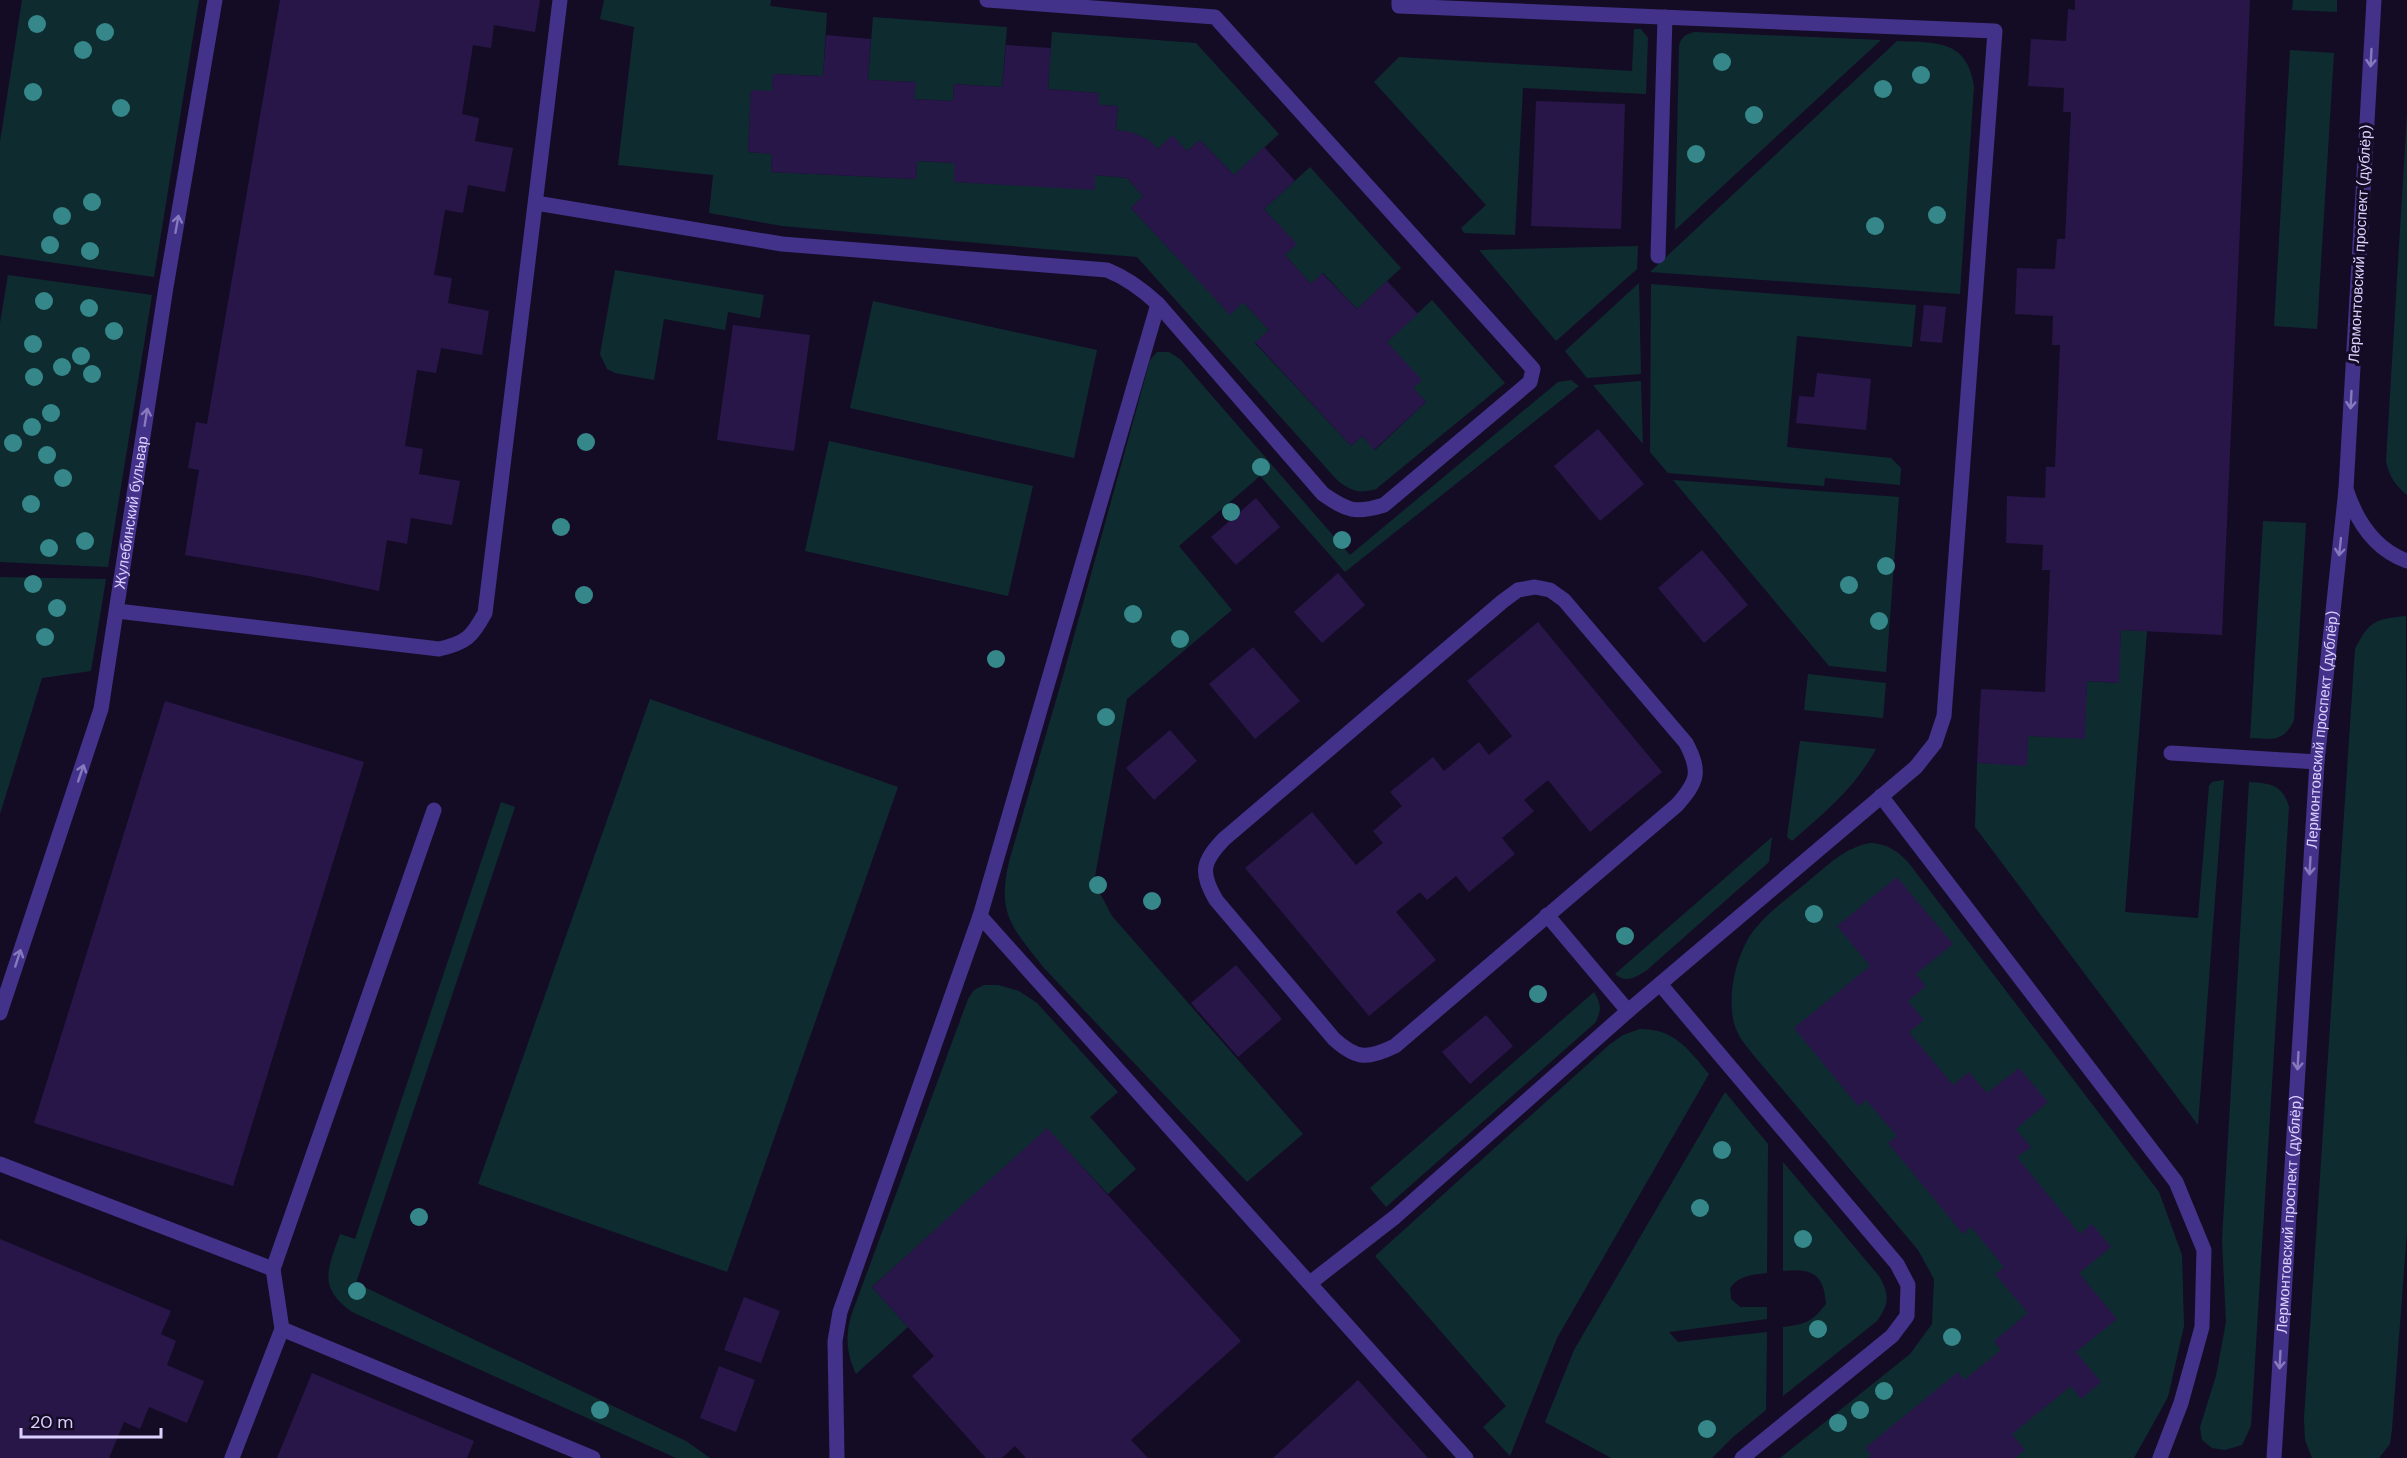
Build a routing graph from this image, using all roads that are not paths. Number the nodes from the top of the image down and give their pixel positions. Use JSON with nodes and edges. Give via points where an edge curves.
{"nodes":[{"id":1,"x":215,"y":0,"type":"edge"},
{"id":2,"x":560,"y":0,"type":"edge"},
{"id":3,"x":987,"y":0,"type":"edge"},
{"id":4,"x":1399,"y":0,"type":"edge"},
{"id":5,"x":2374,"y":0,"type":"edge"},
{"id":6,"x":1665,"y":17,"type":"junction"},
{"id":7,"x":536,"y":203,"type":"junction"},
{"id":8,"x":1658,"y":256,"type":"dead end"},
{"id":9,"x":1158,"y":304,"type":"junction"},
{"id":10,"x":2346,"y":489,"type":"junction"},
{"id":11,"x":2407,"y":561,"type":"edge"},
{"id":12,"x":117,"y":611,"type":"junction"},
{"id":13,"x":2171,"y":753,"type":"dead end"},
{"id":14,"x":2317,"y":762,"type":"junction"},
{"id":15,"x":1881,"y":796,"type":"junction"},
{"id":16,"x":434,"y":810,"type":"dead end"},
{"id":17,"x":1547,"y":915,"type":"junction"},
{"id":18,"x":980,"y":916,"type":"junction"},
{"id":19,"x":1660,"y":984,"type":"junction"},
{"id":20,"x":1628,"y":1011,"type":"junction"},
{"id":21,"x":0,"y":1013,"type":"edge"},
{"id":22,"x":0,"y":1164,"type":"edge"},
{"id":23,"x":273,"y":1269,"type":"junction"},
{"id":24,"x":1310,"y":1283,"type":"junction"},
{"id":25,"x":282,"y":1329,"type":"junction"},
{"id":26,"x":232,"y":1458,"type":"edge"},
{"id":27,"x":593,"y":1458,"type":"edge"},
{"id":28,"x":837,"y":1458,"type":"edge"},
{"id":29,"x":1466,"y":1458,"type":"edge"},
{"id":30,"x":1742,"y":1458,"type":"edge"},
{"id":31,"x":2160,"y":1458,"type":"edge"},
{"id":32,"x":2274,"y":1458,"type":"edge"}],
"edges":[{"from":12,"to":1,"type":"street","name":"Жулебинский бульвар","one_way":true},
{"from":2,"to":7,"type":"street"},
{"from":3,"to":9,"type":"street","via":[[1215,17],[1533,369],[1530,381],[1399,493],[1384,505],[1361,512],[1340,506],[1323,494]]},
{"from":4,"to":6,"type":"street","via":[[1399,6]]},
{"from":5,"to":10,"type":"street","name":"Лермонтовский проспект (дублёр)","one_way":true},
{"from":6,"to":8,"type":"street"},
{"from":6,"to":15,"type":"street","via":[[1995,31],[1944,716],[1935,743],[1916,767]]},
{"from":7,"to":9,"type":"street","via":[[782,244],[1107,270],[1142,288]]},
{"from":7,"to":12,"type":"street","via":[[485,613],[474,633],[458,645],[439,649]]},
{"from":9,"to":18,"type":"street"},
{"from":10,"to":11,"type":"street","via":[[2363,527],[2380,545]]},
{"from":10,"to":14,"type":"street","name":"Лермонтовский проспект (дублёр)","one_way":true},
{"from":21,"to":12,"type":"street","name":"Жулебинский бульвар","one_way":true,"via":[[101,709]]},
{"from":13,"to":14,"type":"street"},
{"from":14,"to":32,"type":"street","name":"Лермонтовский проспект (дублёр)","one_way":true},
{"from":15,"to":19,"type":"street"},
{"from":15,"to":31,"type":"street","via":[[2176,1182],[2204,1250],[2202,1326],[2181,1403]]},
{"from":16,"to":23,"type":"street"},
{"from":17,"to":17,"type":"street","via":[[1677,805],[1697,775],[1695,759],[1686,743],[1572,609],[1550,590],[1535,587],[1518,590],[1503,601],[1413,677],[1224,839],[1210,854],[1204,869],[1216,900],[1334,1039],[1362,1057],[1395,1046]]},
{"from":17,"to":20,"type":"street"},
{"from":18,"to":24,"type":"street"},
{"from":18,"to":28,"type":"street","via":[[840,1312],[835,1341]]},
{"from":19,"to":20,"type":"street"},
{"from":19,"to":30,"type":"street","via":[[1897,1264],[1908,1285],[1907,1316],[1892,1336]]},
{"from":20,"to":24,"type":"street","via":[[1395,1217]]},
{"from":22,"to":23,"type":"street"},
{"from":23,"to":25,"type":"street"},
{"from":24,"to":29,"type":"street"},
{"from":25,"to":26,"type":"street"},
{"from":25,"to":27,"type":"street"}]}
